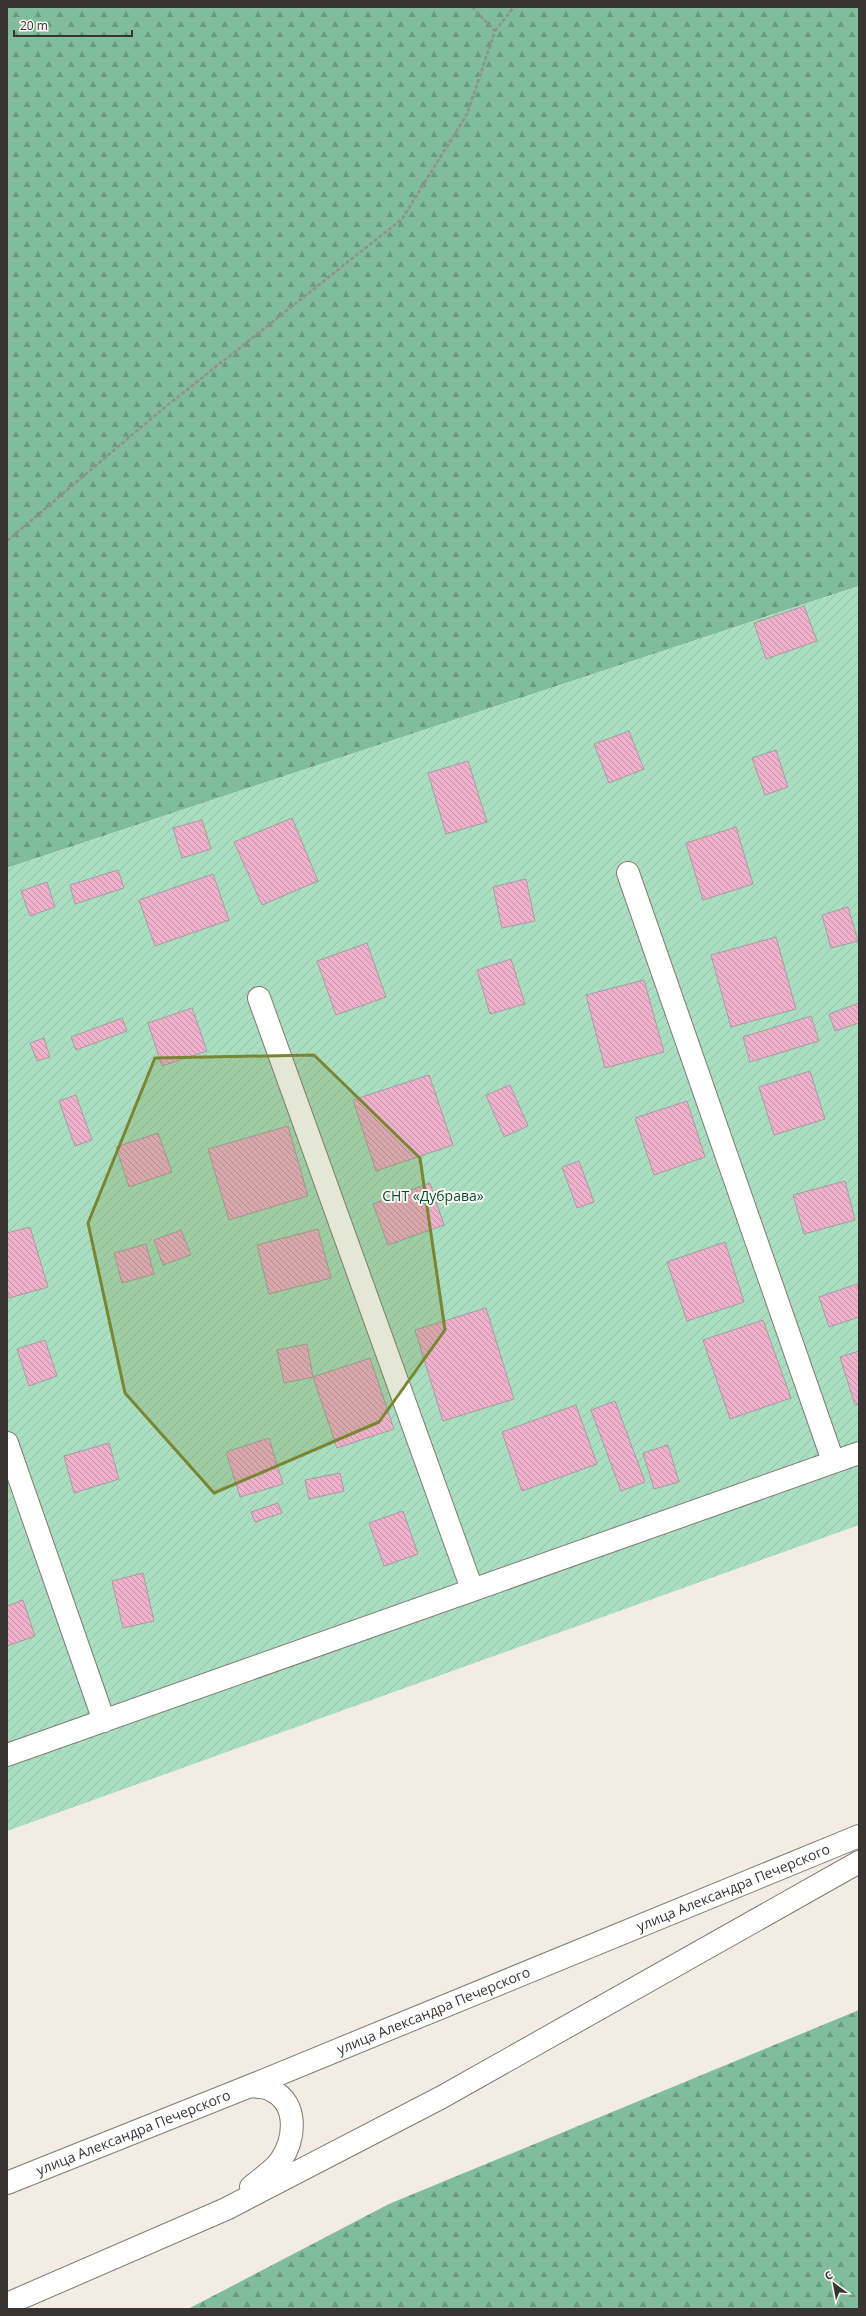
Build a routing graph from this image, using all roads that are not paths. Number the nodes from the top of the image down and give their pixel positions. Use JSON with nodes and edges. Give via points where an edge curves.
{"nodes":[{"id":1,"x":628,"y":873,"type":"dead end"},
{"id":2,"x":259,"y":998,"type":"dead end"},
{"id":3,"x":7,"y":1443,"type":"edge"},
{"id":4,"x":859,"y":1453,"type":"edge"},
{"id":5,"x":833,"y":1461,"type":"junction"},
{"id":6,"x":472,"y":1589,"type":"junction"},
{"id":7,"x":104,"y":1720,"type":"junction"},
{"id":8,"x":7,"y":1755,"type":"edge"},
{"id":9,"x":859,"y":1836,"type":"edge"},
{"id":10,"x":859,"y":1862,"type":"edge"},
{"id":11,"x":250,"y":2086,"type":"junction"},
{"id":12,"x":7,"y":2183,"type":"edge"},
{"id":13,"x":226,"y":2209,"type":"junction"},
{"id":14,"x":7,"y":2304,"type":"edge"}],
"edges":[{"from":1,"to":5,"type":"street"},
{"from":2,"to":6,"type":"street"},
{"from":3,"to":7,"type":"street"},
{"from":4,"to":5,"type":"street"},
{"from":5,"to":6,"type":"street"},
{"from":6,"to":7,"type":"street"},
{"from":7,"to":8,"type":"street"},
{"from":9,"to":11,"type":"street","name":"улица Александра Печерского"},
{"from":10,"to":13,"type":"street","via":[[442,2097]]},
{"from":11,"to":12,"type":"street","name":"улица Александра Печерского"},
{"from":11,"to":13,"type":"street","via":[[271,2090],[286,2101],[292,2118],[291,2140],[281,2161]]},
{"from":13,"to":14,"type":"street"}]}
